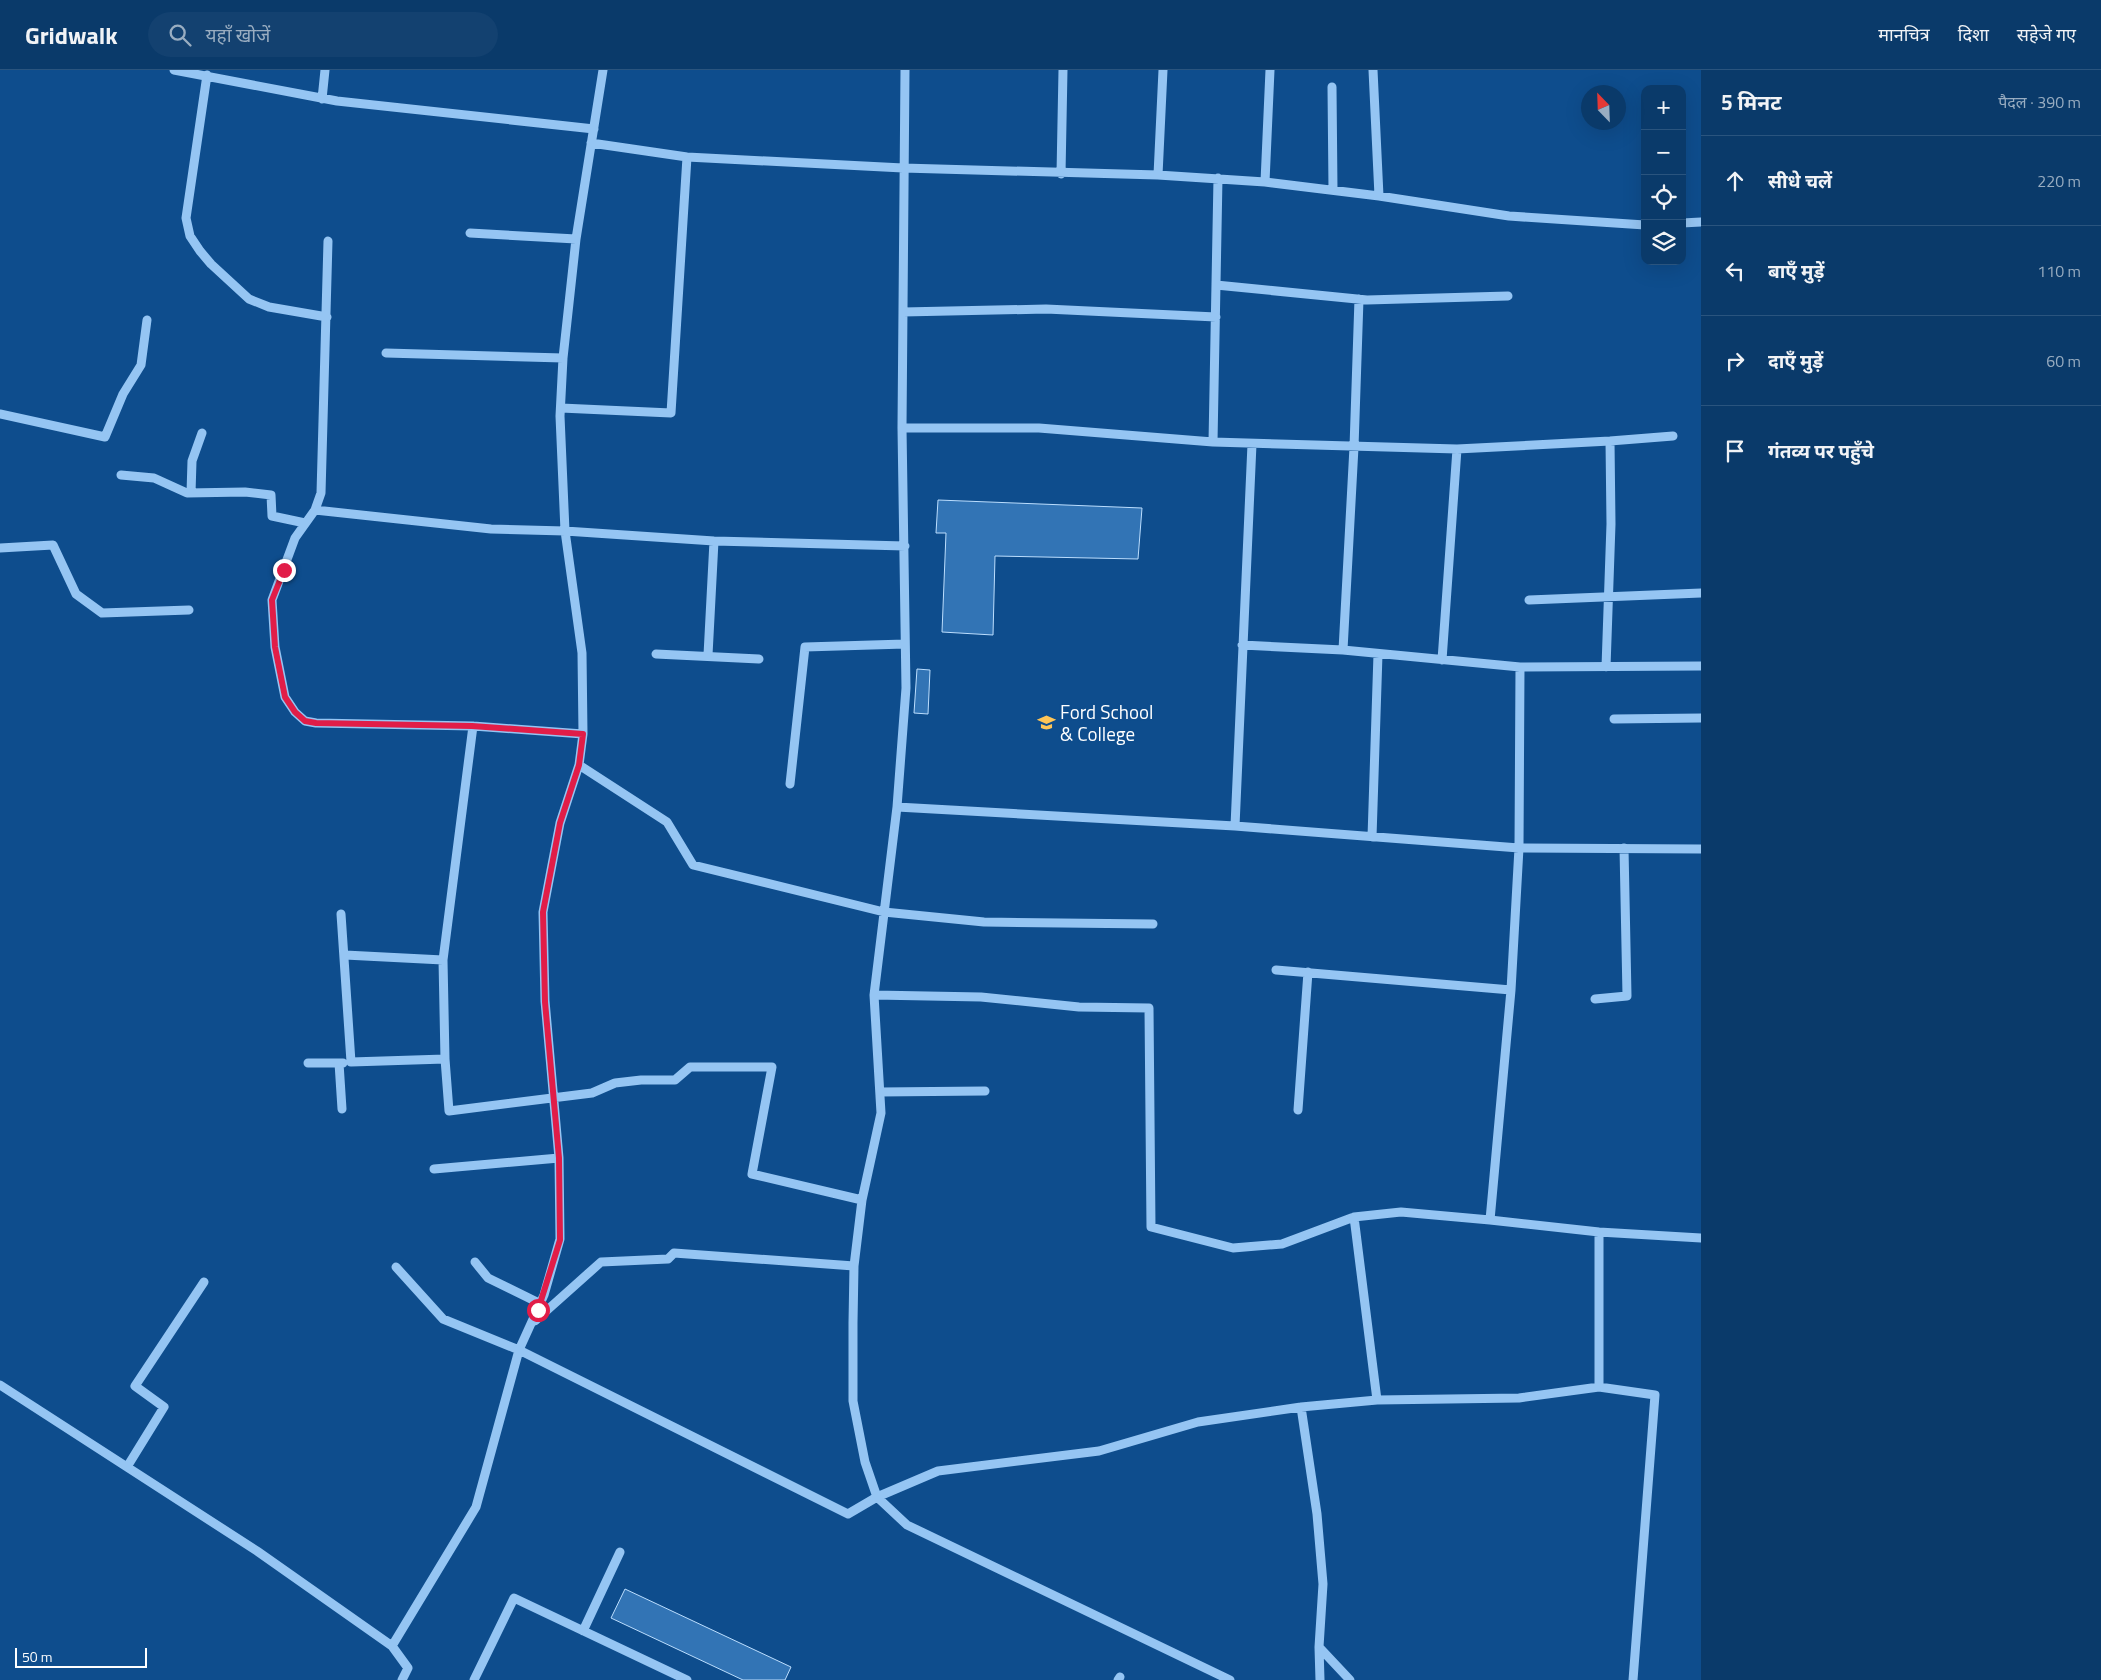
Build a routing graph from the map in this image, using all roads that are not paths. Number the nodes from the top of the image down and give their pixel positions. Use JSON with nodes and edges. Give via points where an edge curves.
{"nodes":[{"id":1,"x":174,"y":70,"type":"edge"},
{"id":2,"x":325,"y":70,"type":"edge"},
{"id":3,"x":603,"y":70,"type":"edge"},
{"id":4,"x":905,"y":70,"type":"edge"},
{"id":5,"x":1063,"y":70,"type":"edge"},
{"id":6,"x":1162,"y":70,"type":"edge"},
{"id":7,"x":1270,"y":70,"type":"edge"},
{"id":8,"x":1372,"y":70,"type":"edge"},
{"id":9,"x":207,"y":75,"type":"junction"},
{"id":10,"x":1332,"y":87,"type":"dead end"},
{"id":11,"x":322,"y":98,"type":"junction"},
{"id":12,"x":594,"y":129,"type":"junction"},
{"id":13,"x":591,"y":143,"type":"junction"},
{"id":14,"x":687,"y":157,"type":"junction"},
{"id":15,"x":903,"y":168,"type":"junction"},
{"id":16,"x":1062,"y":174,"type":"junction"},
{"id":17,"x":1158,"y":175,"type":"junction"},
{"id":18,"x":1218,"y":178,"type":"junction"},
{"id":19,"x":1265,"y":182,"type":"junction"},
{"id":20,"x":1333,"y":190,"type":"junction"},
{"id":21,"x":1379,"y":196,"type":"junction"},
{"id":22,"x":1701,"y":222,"type":"edge"},
{"id":23,"x":1686,"y":223,"type":"edge"},
{"id":24,"x":1641,"y":225,"type":"edge"},
{"id":25,"x":470,"y":233,"type":"dead end"},
{"id":26,"x":576,"y":239,"type":"junction"},
{"id":27,"x":328,"y":241,"type":"dead end"},
{"id":28,"x":1216,"y":285,"type":"junction"},
{"id":29,"x":1508,"y":296,"type":"dead end"},
{"id":30,"x":1359,"y":299,"type":"junction"},
{"id":31,"x":903,"y":312,"type":"junction"},
{"id":32,"x":327,"y":317,"type":"junction"},
{"id":33,"x":1216,"y":317,"type":"junction"},
{"id":34,"x":147,"y":320,"type":"dead end"},
{"id":35,"x":386,"y":353,"type":"dead end"},
{"id":36,"x":564,"y":358,"type":"junction"},
{"id":37,"x":560,"y":408,"type":"junction"},
{"id":38,"x":0,"y":414,"type":"edge"},
{"id":39,"x":902,"y":428,"type":"junction"},
{"id":40,"x":202,"y":433,"type":"dead end"},
{"id":41,"x":1672,"y":436,"type":"dead end"},
{"id":42,"x":1610,"y":441,"type":"junction"},
{"id":43,"x":1213,"y":442,"type":"junction"},
{"id":44,"x":1252,"y":444,"type":"junction"},
{"id":45,"x":1354,"y":447,"type":"junction"},
{"id":46,"x":1457,"y":449,"type":"junction"},
{"id":47,"x":122,"y":475,"type":"dead end"},
{"id":48,"x":191,"y":493,"type":"junction"},
{"id":49,"x":315,"y":510,"type":"junction"},
{"id":50,"x":305,"y":523,"type":"junction"},
{"id":51,"x":565,"y":531,"type":"junction"},
{"id":52,"x":714,"y":541,"type":"junction"},
{"id":53,"x":905,"y":546,"type":"junction"},
{"id":54,"x":0,"y":548,"type":"edge"},
{"id":55,"x":1701,"y":593,"type":"edge"},
{"id":56,"x":1608,"y":597,"type":"junction"},
{"id":57,"x":1529,"y":600,"type":"dead end"},
{"id":58,"x":189,"y":610,"type":"dead end"},
{"id":59,"x":905,"y":644,"type":"junction"},
{"id":60,"x":1242,"y":646,"type":"junction"},
{"id":61,"x":1343,"y":650,"type":"junction"},
{"id":62,"x":656,"y":654,"type":"dead end"},
{"id":63,"x":1378,"y":654,"type":"junction"},
{"id":64,"x":708,"y":655,"type":"junction"},
{"id":65,"x":759,"y":659,"type":"dead end"},
{"id":66,"x":1442,"y":660,"type":"junction"},
{"id":67,"x":1701,"y":666,"type":"edge"},
{"id":68,"x":1520,"y":667,"type":"junction"},
{"id":69,"x":1606,"y":667,"type":"junction"},
{"id":70,"x":1701,"y":718,"type":"edge"},
{"id":71,"x":1614,"y":719,"type":"dead end"},
{"id":72,"x":472,"y":726,"type":"junction"},
{"id":73,"x":583,"y":734,"type":"junction"},
{"id":74,"x":579,"y":765,"type":"junction"},
{"id":75,"x":790,"y":784,"type":"dead end"},
{"id":76,"x":897,"y":806,"type":"junction"},
{"id":77,"x":1236,"y":826,"type":"junction"},
{"id":78,"x":1372,"y":837,"type":"junction"},
{"id":79,"x":1519,"y":848,"type":"junction"},
{"id":80,"x":1624,"y":848,"type":"junction"},
{"id":81,"x":1701,"y":849,"type":"edge"},
{"id":82,"x":884,"y":912,"type":"junction"},
{"id":83,"x":341,"y":914,"type":"dead end"},
{"id":84,"x":1153,"y":924,"type":"dead end"},
{"id":85,"x":345,"y":955,"type":"junction"},
{"id":86,"x":443,"y":960,"type":"junction"},
{"id":87,"x":1276,"y":970,"type":"dead end"},
{"id":88,"x":1308,"y":972,"type":"junction"},
{"id":89,"x":1511,"y":990,"type":"junction"},
{"id":90,"x":874,"y":995,"type":"junction"},
{"id":91,"x":1596,"y":999,"type":"dead end"},
{"id":92,"x":445,"y":1059,"type":"junction"},
{"id":93,"x":351,"y":1062,"type":"junction"},
{"id":94,"x":308,"y":1063,"type":"dead end"},
{"id":95,"x":339,"y":1063,"type":"junction"},
{"id":96,"x":985,"y":1091,"type":"dead end"},
{"id":97,"x":880,"y":1092,"type":"junction"},
{"id":98,"x":553,"y":1098,"type":"junction"},
{"id":99,"x":342,"y":1109,"type":"dead end"},
{"id":100,"x":1298,"y":1110,"type":"dead end"},
{"id":101,"x":559,"y":1158,"type":"junction"},
{"id":102,"x":434,"y":1169,"type":"dead end"},
{"id":103,"x":862,"y":1200,"type":"junction"},
{"id":104,"x":1354,"y":1217,"type":"junction"},
{"id":105,"x":1490,"y":1220,"type":"junction"},
{"id":106,"x":1599,"y":1232,"type":"junction"},
{"id":107,"x":1701,"y":1238,"type":"edge"},
{"id":108,"x":475,"y":1262,"type":"dead end"},
{"id":109,"x":854,"y":1266,"type":"junction"},
{"id":110,"x":396,"y":1267,"type":"dead end"},
{"id":111,"x":204,"y":1282,"type":"dead end"},
{"id":112,"x":541,"y":1304,"type":"junction"},
{"id":113,"x":531,"y":1325,"type":"junction"},
{"id":114,"x":519,"y":1350,"type":"junction"},
{"id":115,"x":0,"y":1385,"type":"edge"},
{"id":116,"x":1598,"y":1387,"type":"junction"},
{"id":117,"x":1377,"y":1400,"type":"junction"},
{"id":118,"x":1301,"y":1407,"type":"junction"},
{"id":119,"x":127,"y":1466,"type":"junction"},
{"id":120,"x":877,"y":1497,"type":"junction"},
{"id":121,"x":620,"y":1552,"type":"dead end"},
{"id":122,"x":583,"y":1631,"type":"junction"},
{"id":123,"x":392,"y":1646,"type":"junction"},
{"id":124,"x":1319,"y":1647,"type":"junction"},
{"id":125,"x":402,"y":1680,"type":"edge"},
{"id":126,"x":474,"y":1680,"type":"edge"},
{"id":127,"x":687,"y":1680,"type":"edge"},
{"id":128,"x":1230,"y":1680,"type":"edge"},
{"id":129,"x":1320,"y":1680,"type":"edge"},
{"id":130,"x":1350,"y":1680,"type":"edge"},
{"id":131,"x":1633,"y":1680,"type":"edge"}],
"edges":[{"from":1,"to":9,"type":"street"},
{"from":2,"to":11,"type":"street"},
{"from":3,"to":12,"type":"street"},
{"from":4,"to":15,"type":"street"},
{"from":5,"to":16,"type":"street"},
{"from":6,"to":17,"type":"street"},
{"from":7,"to":19,"type":"street"},
{"from":8,"to":21,"type":"street"},
{"from":9,"to":11,"type":"street"},
{"from":9,"to":32,"type":"street","via":[[186,218],[190,236],[211,264],[249,299],[269,307]]},
{"from":10,"to":20,"type":"street"},
{"from":11,"to":12,"type":"street"},
{"from":12,"to":13,"type":"street"},
{"from":13,"to":14,"type":"street"},
{"from":13,"to":26,"type":"street"},
{"from":14,"to":15,"type":"street"},
{"from":14,"to":37,"type":"street","via":[[671,413]]},
{"from":15,"to":16,"type":"street"},
{"from":15,"to":31,"type":"street"},
{"from":16,"to":17,"type":"street"},
{"from":17,"to":18,"type":"street"},
{"from":18,"to":19,"type":"street"},
{"from":18,"to":28,"type":"street"},
{"from":19,"to":20,"type":"street"},
{"from":20,"to":21,"type":"street"},
{"from":21,"to":24,"type":"street","via":[[1509,216]]},
{"from":22,"to":23,"type":"street"},
{"from":25,"to":26,"type":"street"},
{"from":26,"to":36,"type":"street"},
{"from":27,"to":32,"type":"street"},
{"from":28,"to":30,"type":"street"},
{"from":28,"to":33,"type":"street"},
{"from":29,"to":30,"type":"street"},
{"from":30,"to":45,"type":"street"},
{"from":31,"to":33,"type":"street","via":[[1046,309]]},
{"from":31,"to":39,"type":"street"},
{"from":32,"to":49,"type":"street","via":[[323,472]]},
{"from":33,"to":43,"type":"street"},
{"from":34,"to":38,"type":"street","via":[[141,365],[123,394],[105,437]]},
{"from":35,"to":36,"type":"street"},
{"from":36,"to":37,"type":"street"},
{"from":37,"to":51,"type":"street"},
{"from":39,"to":43,"type":"street","via":[[1039,428]]},
{"from":39,"to":53,"type":"street"},
{"from":40,"to":48,"type":"street","via":[[192,461]]},
{"from":41,"to":42,"type":"street"},
{"from":42,"to":46,"type":"street"},
{"from":42,"to":56,"type":"street","via":[[1612,524]]},
{"from":43,"to":44,"type":"street"},
{"from":44,"to":45,"type":"street"},
{"from":44,"to":60,"type":"street"},
{"from":45,"to":46,"type":"street"},
{"from":45,"to":61,"type":"street"},
{"from":46,"to":66,"type":"street"},
{"from":47,"to":48,"type":"street","via":[[154,478]]},
{"from":48,"to":50,"type":"street","via":[[271,495],[272,516]]},
{"from":49,"to":50,"type":"street"},
{"from":49,"to":51,"type":"street","via":[[491,529]]},
{"from":50,"to":72,"type":"street","via":[[295,538],[272,600],[275,647],[285,697],[295,712],[305,721],[316,723]]},
{"from":51,"to":52,"type":"street"},
{"from":51,"to":73,"type":"street","via":[[582,653]]},
{"from":52,"to":53,"type":"street"},
{"from":52,"to":64,"type":"street"},
{"from":53,"to":59,"type":"street"},
{"from":54,"to":58,"type":"street","via":[[53,545],[76,594],[102,614]]},
{"from":55,"to":56,"type":"street"},
{"from":56,"to":57,"type":"street"},
{"from":56,"to":69,"type":"street"},
{"from":59,"to":75,"type":"street","via":[[805,647]]},
{"from":59,"to":76,"type":"street","via":[[906,688]]},
{"from":60,"to":61,"type":"street"},
{"from":60,"to":77,"type":"street"},
{"from":61,"to":63,"type":"street"},
{"from":62,"to":64,"type":"street"},
{"from":63,"to":66,"type":"street"},
{"from":63,"to":78,"type":"street"},
{"from":64,"to":65,"type":"street"},
{"from":66,"to":68,"type":"street"},
{"from":67,"to":69,"type":"street"},
{"from":68,"to":69,"type":"street"},
{"from":68,"to":79,"type":"street"},
{"from":70,"to":71,"type":"street"},
{"from":72,"to":73,"type":"street"},
{"from":72,"to":86,"type":"street"},
{"from":73,"to":74,"type":"street"},
{"from":74,"to":82,"type":"street","via":[[667,822],[693,865]]},
{"from":74,"to":98,"type":"street","via":[[560,823],[543,912],[545,1002]]},
{"from":76,"to":77,"type":"street"},
{"from":76,"to":82,"type":"street"},
{"from":77,"to":78,"type":"street"},
{"from":78,"to":79,"type":"street"},
{"from":79,"to":80,"type":"street"},
{"from":79,"to":89,"type":"street"},
{"from":80,"to":81,"type":"street"},
{"from":80,"to":91,"type":"street","via":[[1627,996]]},
{"from":82,"to":84,"type":"street","via":[[984,922]]},
{"from":82,"to":90,"type":"street"},
{"from":83,"to":85,"type":"street"},
{"from":85,"to":86,"type":"street"},
{"from":85,"to":93,"type":"street"},
{"from":86,"to":92,"type":"street"},
{"from":87,"to":88,"type":"street"},
{"from":88,"to":89,"type":"street"},
{"from":88,"to":100,"type":"street"},
{"from":89,"to":105,"type":"street"},
{"from":90,"to":97,"type":"street"},
{"from":90,"to":104,"type":"street","via":[[1149,1008],[1151,1227],[1233,1248],[1282,1244]]},
{"from":92,"to":93,"type":"street"},
{"from":92,"to":98,"type":"street","via":[[449,1111]]},
{"from":93,"to":95,"type":"street"},
{"from":94,"to":95,"type":"street"},
{"from":95,"to":99,"type":"street"},
{"from":96,"to":97,"type":"street"},
{"from":97,"to":103,"type":"street","via":[[881,1113]]},
{"from":98,"to":101,"type":"street"},
{"from":98,"to":103,"type":"street","via":[[592,1093],[615,1083],[675,1080],[690,1068],[772,1067],[752,1174]]},
{"from":101,"to":102,"type":"street"},
{"from":101,"to":112,"type":"street","via":[[560,1240]]},
{"from":103,"to":109,"type":"street"},
{"from":104,"to":105,"type":"street","via":[[1401,1212]]},
{"from":104,"to":117,"type":"street"},
{"from":105,"to":106,"type":"street"},
{"from":106,"to":107,"type":"street"},
{"from":106,"to":116,"type":"street"},
{"from":108,"to":112,"type":"street","via":[[488,1278]]},
{"from":109,"to":113,"type":"street","via":[[674,1253],[668,1259],[601,1262]]},
{"from":109,"to":120,"type":"street","via":[[853,1401],[865,1462]]},
{"from":110,"to":114,"type":"street","via":[[443,1319]]},
{"from":111,"to":119,"type":"street","via":[[135,1386],[164,1407]]},
{"from":112,"to":113,"type":"street"},
{"from":113,"to":114,"type":"street"},
{"from":114,"to":120,"type":"street","via":[[848,1514]]},
{"from":114,"to":123,"type":"street","via":[[476,1507]]},
{"from":115,"to":119,"type":"street"},
{"from":116,"to":117,"type":"street","via":[[1519,1398]]},
{"from":116,"to":131,"type":"street","via":[[1655,1395]]},
{"from":117,"to":118,"type":"street"},
{"from":118,"to":120,"type":"street","via":[[1198,1422],[1099,1451],[938,1471]]},
{"from":118,"to":124,"type":"street","via":[[1317,1514],[1323,1584]]},
{"from":119,"to":123,"type":"street","via":[[257,1551]]},
{"from":120,"to":128,"type":"street","via":[[907,1525]]},
{"from":121,"to":122,"type":"street"},
{"from":122,"to":126,"type":"street","via":[[514,1598]]},
{"from":122,"to":127,"type":"street"},
{"from":123,"to":125,"type":"street","via":[[408,1668]]},
{"from":124,"to":129,"type":"street"},
{"from":124,"to":130,"type":"street"}]}
